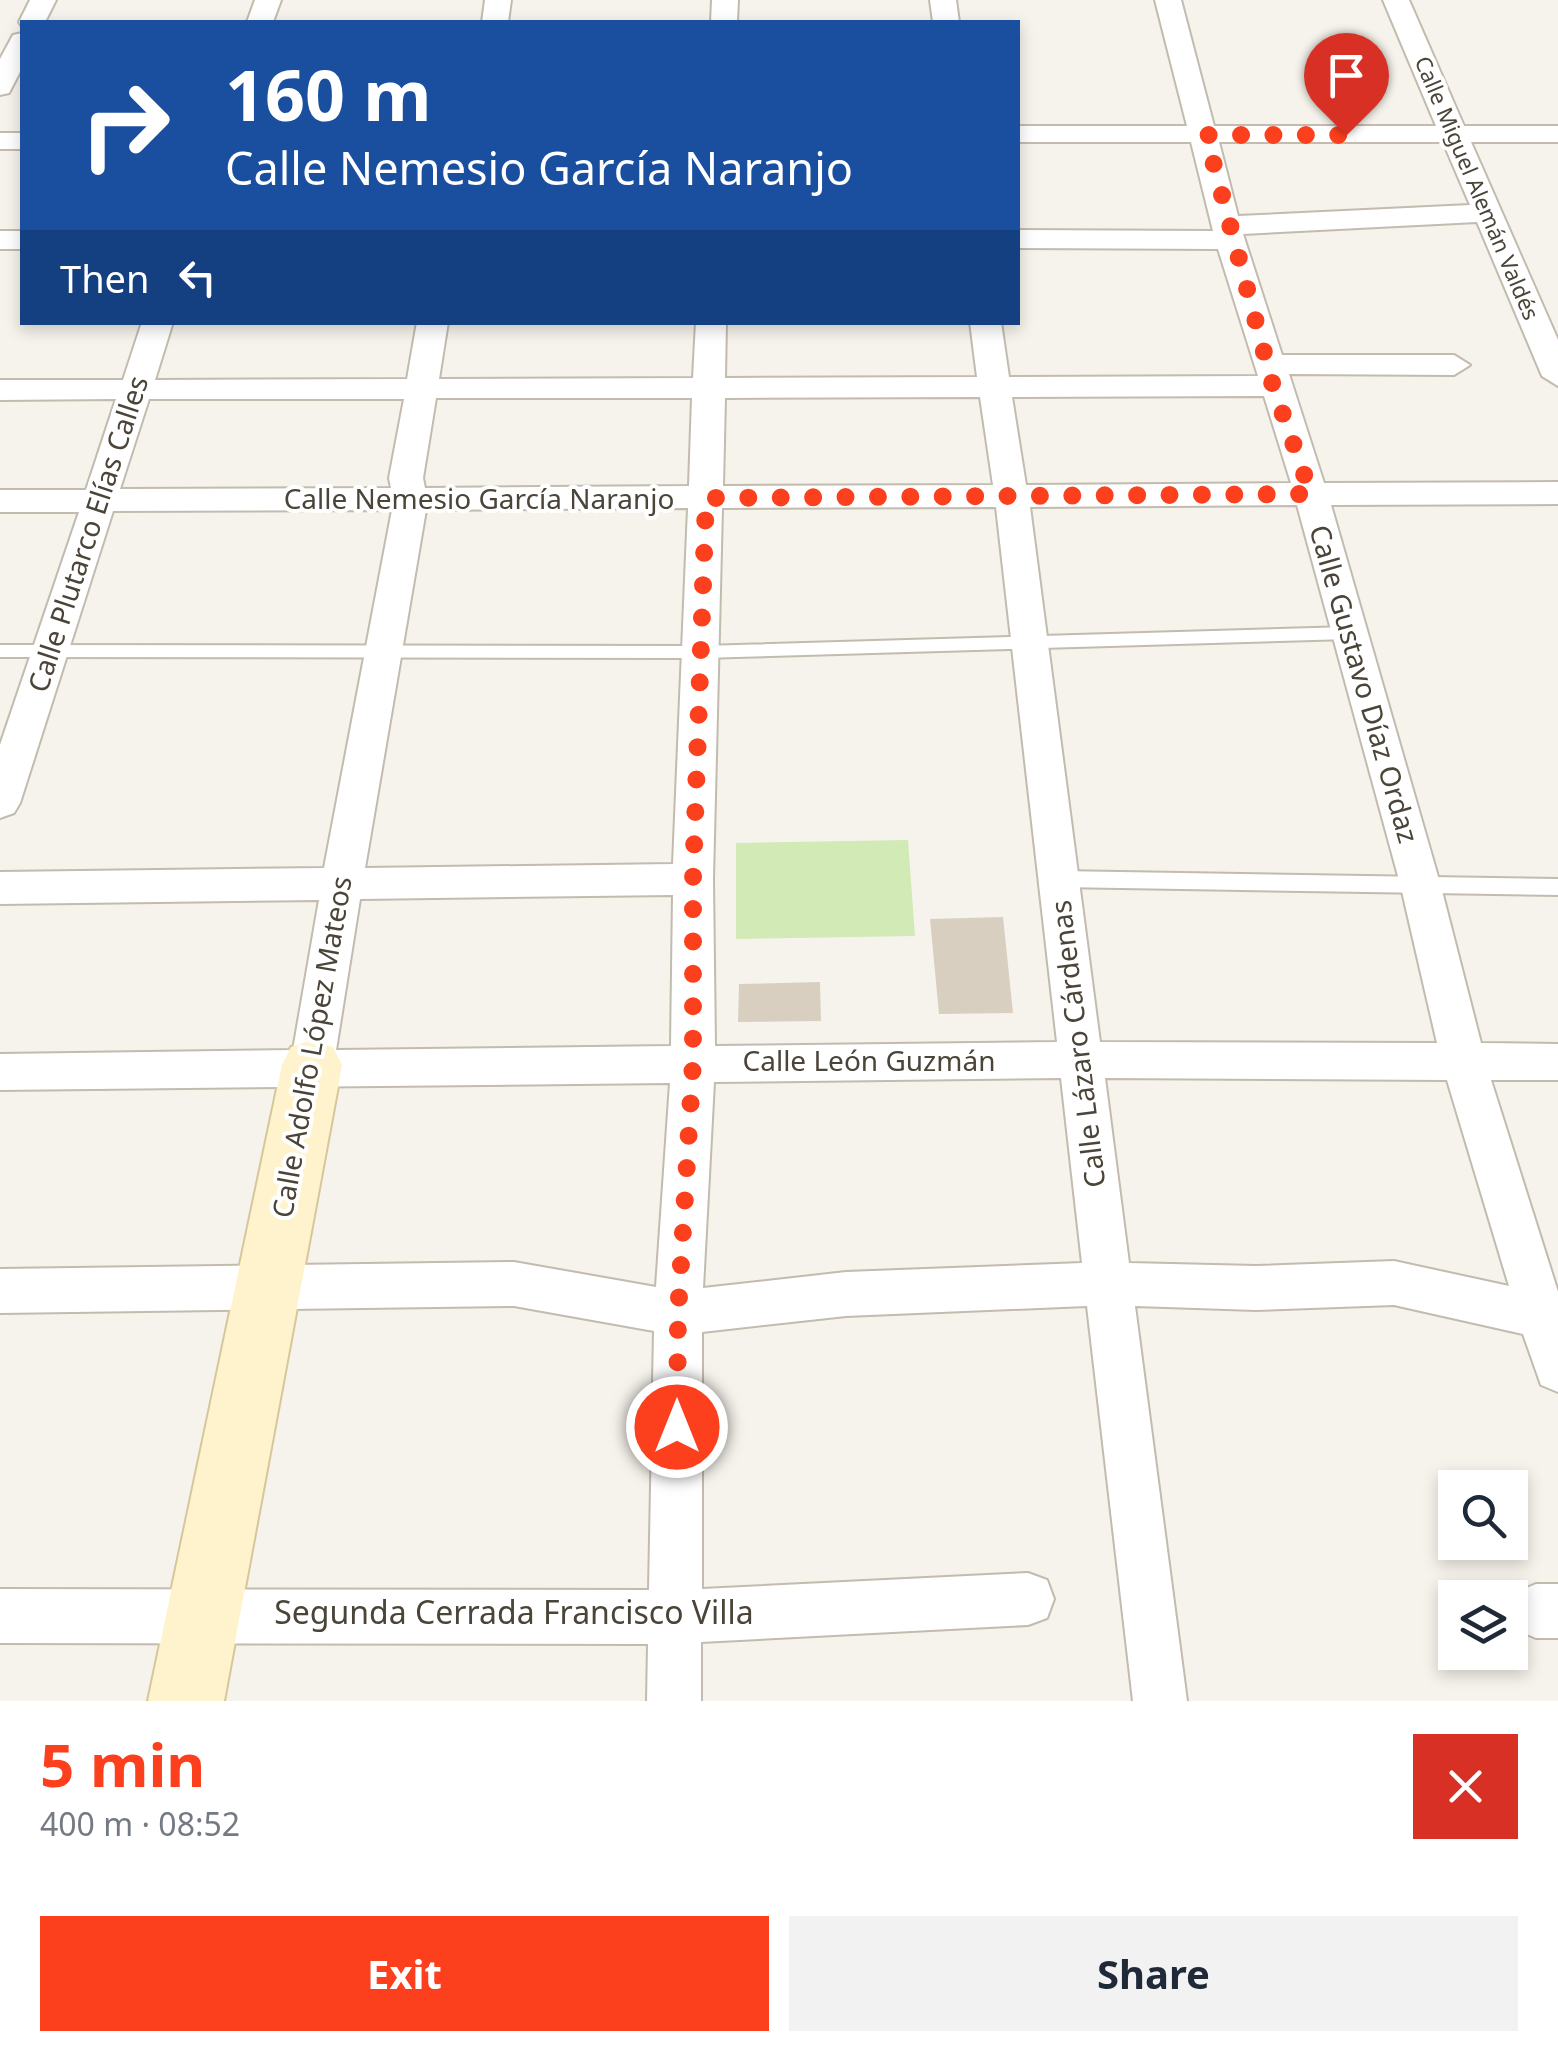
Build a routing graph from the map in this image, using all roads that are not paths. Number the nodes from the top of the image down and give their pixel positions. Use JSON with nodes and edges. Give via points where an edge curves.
{"nodes":[{"id":1,"x":1168,"y":0,"type":"edge"},
{"id":2,"x":1396,"y":0,"type":"edge"},
{"id":3,"x":20,"y":45,"type":"edge"},
{"id":4,"x":0,"y":87,"type":"edge"},
{"id":5,"x":1020,"y":134,"type":"edge"},
{"id":6,"x":1452,"y":134,"type":"junction"},
{"id":7,"x":1558,"y":134,"type":"edge"},
{"id":8,"x":1206,"y":135,"type":"junction"},
{"id":9,"x":1487,"y":213,"type":"junction"},
{"id":10,"x":1229,"y":233,"type":"junction"},
{"id":11,"x":1020,"y":239,"type":"edge"},
{"id":12,"x":157,"y":325,"type":"edge"},
{"id":13,"x":432,"y":325,"type":"edge"},
{"id":14,"x":712,"y":325,"type":"edge"},
{"id":15,"x":985,"y":325,"type":"edge"},
{"id":16,"x":1454,"y":366,"type":"dead end"},
{"id":17,"x":1270,"y":375,"type":"junction"},
{"id":18,"x":1558,"y":376,"type":"edge"},
{"id":19,"x":994,"y":386,"type":"junction"},
{"id":20,"x":0,"y":390,"type":"edge"},
{"id":21,"x":135,"y":391,"type":"junction"},
{"id":22,"x":708,"y":391,"type":"junction"},
{"id":23,"x":420,"y":392,"type":"junction"},
{"id":24,"x":1558,"y":493,"type":"edge"},
{"id":25,"x":1011,"y":494,"type":"junction"},
{"id":26,"x":1311,"y":494,"type":"junction"},
{"id":27,"x":706,"y":498,"type":"junction"},
{"id":28,"x":411,"y":499,"type":"junction"},
{"id":29,"x":0,"y":501,"type":"edge"},
{"id":30,"x":100,"y":501,"type":"junction"},
{"id":31,"x":1349,"y":633,"type":"junction"},
{"id":32,"x":1029,"y":645,"type":"junction"},
{"id":33,"x":51,"y":650,"type":"junction"},
{"id":34,"x":0,"y":651,"type":"edge"},
{"id":35,"x":380,"y":652,"type":"junction"},
{"id":36,"x":701,"y":652,"type":"junction"},
{"id":37,"x":0,"y":802,"type":"edge"},
{"id":38,"x":693,"y":879,"type":"junction"},
{"id":39,"x":1059,"y":879,"type":"junction"},
{"id":40,"x":341,"y":885,"type":"junction"},
{"id":41,"x":1421,"y":887,"type":"junction"},
{"id":42,"x":1558,"y":887,"type":"edge"},
{"id":43,"x":0,"y":888,"type":"edge"},
{"id":44,"x":1080,"y":1060,"type":"junction"},
{"id":45,"x":693,"y":1062,"type":"junction"},
{"id":46,"x":1558,"y":1062,"type":"edge"},
{"id":47,"x":1464,"y":1064,"type":"junction"},
{"id":48,"x":312,"y":1065,"type":"junction"},
{"id":49,"x":0,"y":1072,"type":"edge"},
{"id":50,"x":1105,"y":1284,"type":"junction"},
{"id":51,"x":269,"y":1289,"type":"junction"},
{"id":52,"x":0,"y":1290,"type":"edge"},
{"id":53,"x":678,"y":1314,"type":"junction"},
{"id":54,"x":1550,"y":1315,"type":"edge"},
{"id":55,"x":1558,"y":1369,"type":"edge"},
{"id":56,"x":1028,"y":1599,"type":"dead end"},
{"id":57,"x":204,"y":1614,"type":"junction"},
{"id":58,"x":0,"y":1616,"type":"edge"},
{"id":59,"x":675,"y":1617,"type":"junction"},
{"id":60,"x":186,"y":1701,"type":"edge"},
{"id":61,"x":674,"y":1701,"type":"edge"},
{"id":62,"x":1160,"y":1701,"type":"edge"}],
"edges":[{"from":1,"to":8,"type":"street","name":"Calle Gustavo Díaz Ordaz"},
{"from":2,"to":6,"type":"street","name":"Calle Miguel Alemán Valdés"},
{"from":3,"to":4,"type":"street"},
{"from":5,"to":8,"type":"street"},
{"from":6,"to":7,"type":"street"},
{"from":6,"to":8,"type":"street"},
{"from":6,"to":9,"type":"street","name":"Calle Miguel Alemán Valdés"},
{"from":8,"to":10,"type":"street","name":"Calle Gustavo Díaz Ordaz"},
{"from":9,"to":10,"type":"street","via":[[1407,214]]},
{"from":9,"to":18,"type":"street","name":"Calle Miguel Alemán Valdés"},
{"from":10,"to":11,"type":"street"},
{"from":10,"to":17,"type":"street","name":"Calle Gustavo Díaz Ordaz"},
{"from":12,"to":21,"type":"street","name":"Calle Plutarco Elías Calles"},
{"from":13,"to":23,"type":"street","name":"Calle Adolfo López Mateos"},
{"from":14,"to":22,"type":"street"},
{"from":15,"to":19,"type":"street","name":"Calle Lázaro Cárdenas"},
{"from":16,"to":17,"type":"street"},
{"from":17,"to":19,"type":"street"},
{"from":17,"to":26,"type":"street","name":"Calle Gustavo Díaz Ordaz"},
{"from":19,"to":22,"type":"street"},
{"from":19,"to":25,"type":"street","name":"Calle Lázaro Cárdenas"},
{"from":20,"to":21,"type":"street"},
{"from":21,"to":23,"type":"street"},
{"from":21,"to":30,"type":"street","name":"Calle Plutarco Elías Calles"},
{"from":22,"to":23,"type":"street"},
{"from":22,"to":27,"type":"street"},
{"from":23,"to":28,"type":"street","name":"Calle Adolfo López Mateos","via":[[406,478]]},
{"from":24,"to":26,"type":"street","name":"Calle Nemesio García Naranjo"},
{"from":25,"to":26,"type":"street","name":"Calle Nemesio García Naranjo"},
{"from":25,"to":27,"type":"street","name":"Calle Nemesio García Naranjo"},
{"from":25,"to":32,"type":"street","name":"Calle Lázaro Cárdenas"},
{"from":26,"to":31,"type":"street","name":"Calle Gustavo Díaz Ordaz"},
{"from":27,"to":28,"type":"street","name":"Calle Nemesio García Naranjo"},
{"from":27,"to":36,"type":"street"},
{"from":28,"to":30,"type":"street","name":"Calle Nemesio García Naranjo"},
{"from":28,"to":35,"type":"street","name":"Calle Adolfo López Mateos"},
{"from":29,"to":30,"type":"street","name":"Calle Nemesio García Naranjo"},
{"from":30,"to":33,"type":"street","name":"Calle Plutarco Elías Calles"},
{"from":31,"to":32,"type":"lane"},
{"from":31,"to":41,"type":"street","name":"Calle Gustavo Díaz Ordaz"},
{"from":32,"to":36,"type":"lane"},
{"from":32,"to":39,"type":"street","name":"Calle Lázaro Cárdenas"},
{"from":33,"to":34,"type":"lane"},
{"from":33,"to":35,"type":"lane"},
{"from":33,"to":37,"type":"street","name":"Calle Plutarco Elías Calles"},
{"from":35,"to":36,"type":"lane"},
{"from":35,"to":40,"type":"street","name":"Calle Adolfo López Mateos"},
{"from":36,"to":38,"type":"street"},
{"from":38,"to":40,"type":"street"},
{"from":38,"to":45,"type":"street"},
{"from":39,"to":41,"type":"lane"},
{"from":39,"to":44,"type":"street","name":"Calle Lázaro Cárdenas"},
{"from":40,"to":43,"type":"street"},
{"from":40,"to":48,"type":"street","name":"Calle Adolfo López Mateos"},
{"from":41,"to":42,"type":"lane"},
{"from":41,"to":47,"type":"street","name":"Calle Gustavo Díaz Ordaz"},
{"from":44,"to":45,"type":"street","name":"Calle León Guzmán"},
{"from":44,"to":47,"type":"street","name":"Calle León Guzmán"},
{"from":44,"to":50,"type":"street","name":"Calle Lázaro Cárdenas"},
{"from":45,"to":48,"type":"street","name":"Calle León Guzmán"},
{"from":45,"to":53,"type":"street"},
{"from":46,"to":47,"type":"street","name":"Calle León Guzmán"},
{"from":47,"to":54,"type":"street","name":"Calle Gustavo Díaz Ordaz"},
{"from":48,"to":49,"type":"street","name":"Calle León Guzmán"},
{"from":48,"to":51,"type":"street","name":"Calle Adolfo López Mateos"},
{"from":50,"to":53,"type":"street","via":[[846,1294]]},
{"from":50,"to":54,"type":"street","via":[[1394,1283]]},
{"from":50,"to":62,"type":"street","name":"Calle Lázaro Cárdenas"},
{"from":51,"to":52,"type":"street"},
{"from":51,"to":53,"type":"street","via":[[514,1284]]},
{"from":51,"to":57,"type":"street","name":"Calle Adolfo López Mateos"},
{"from":53,"to":59,"type":"street"},
{"from":54,"to":55,"type":"street","name":"Calle Gustavo Díaz Ordaz"},
{"from":56,"to":59,"type":"street","name":"Segunda Cerrada Francisco Villa"},
{"from":57,"to":58,"type":"street","name":"Segunda Cerrada Francisco Villa"},
{"from":57,"to":59,"type":"street","name":"Segunda Cerrada Francisco Villa"},
{"from":57,"to":60,"type":"street","name":"Calle Adolfo López Mateos"},
{"from":59,"to":61,"type":"street"}]}
